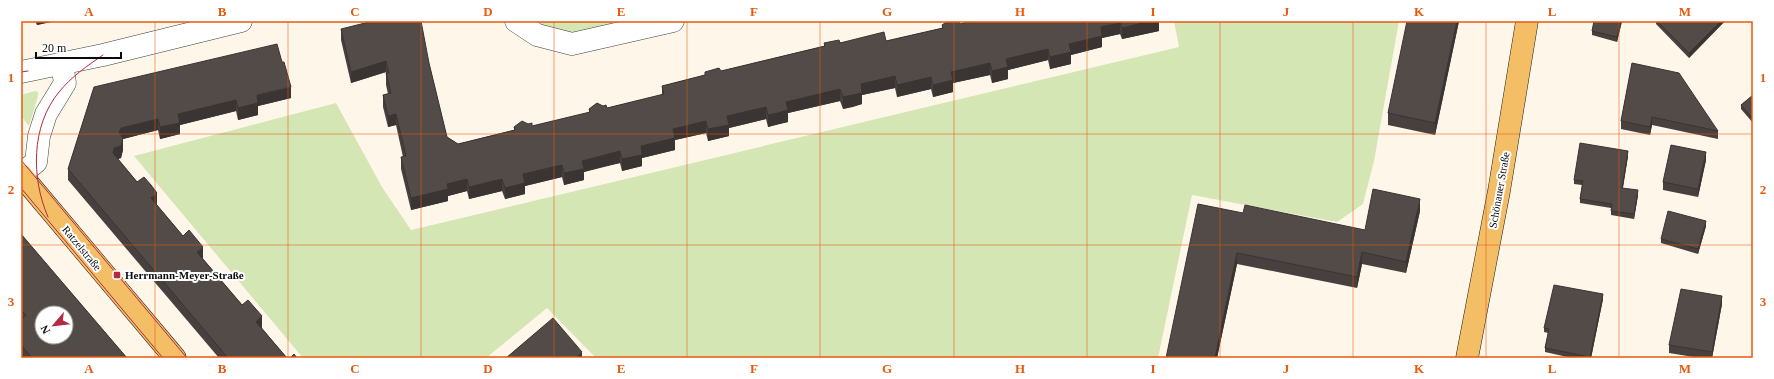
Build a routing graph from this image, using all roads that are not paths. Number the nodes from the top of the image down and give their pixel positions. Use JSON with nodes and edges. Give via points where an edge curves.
{"nodes":[{"id":1,"x":241,"y":21,"type":"edge"},
{"id":2,"x":516,"y":21,"type":"edge"},
{"id":3,"x":674,"y":21,"type":"edge"},
{"id":4,"x":1527,"y":21,"type":"edge"},
{"id":5,"x":62,"y":64,"type":"junction"},
{"id":6,"x":25,"y":72,"type":"edge"},
{"id":7,"x":21,"y":174,"type":"edge"},
{"id":8,"x":174,"y":358,"type":"edge"},
{"id":9,"x":1467,"y":358,"type":"edge"}],
"edges":[{"from":1,"to":5,"type":"street"},
{"from":2,"to":3,"type":"street","via":[[537,35],[572,44]]},
{"from":4,"to":9,"type":"main road","name":"Schönauer Straße","via":[[1499,191]]},
{"from":5,"to":6,"type":"street"},
{"from":5,"to":7,"type":"street","via":[[65,83],[46,114],[39,136],[36,162]]},
{"from":7,"to":8,"type":"main road","name":"Ratzelstraße"}]}
